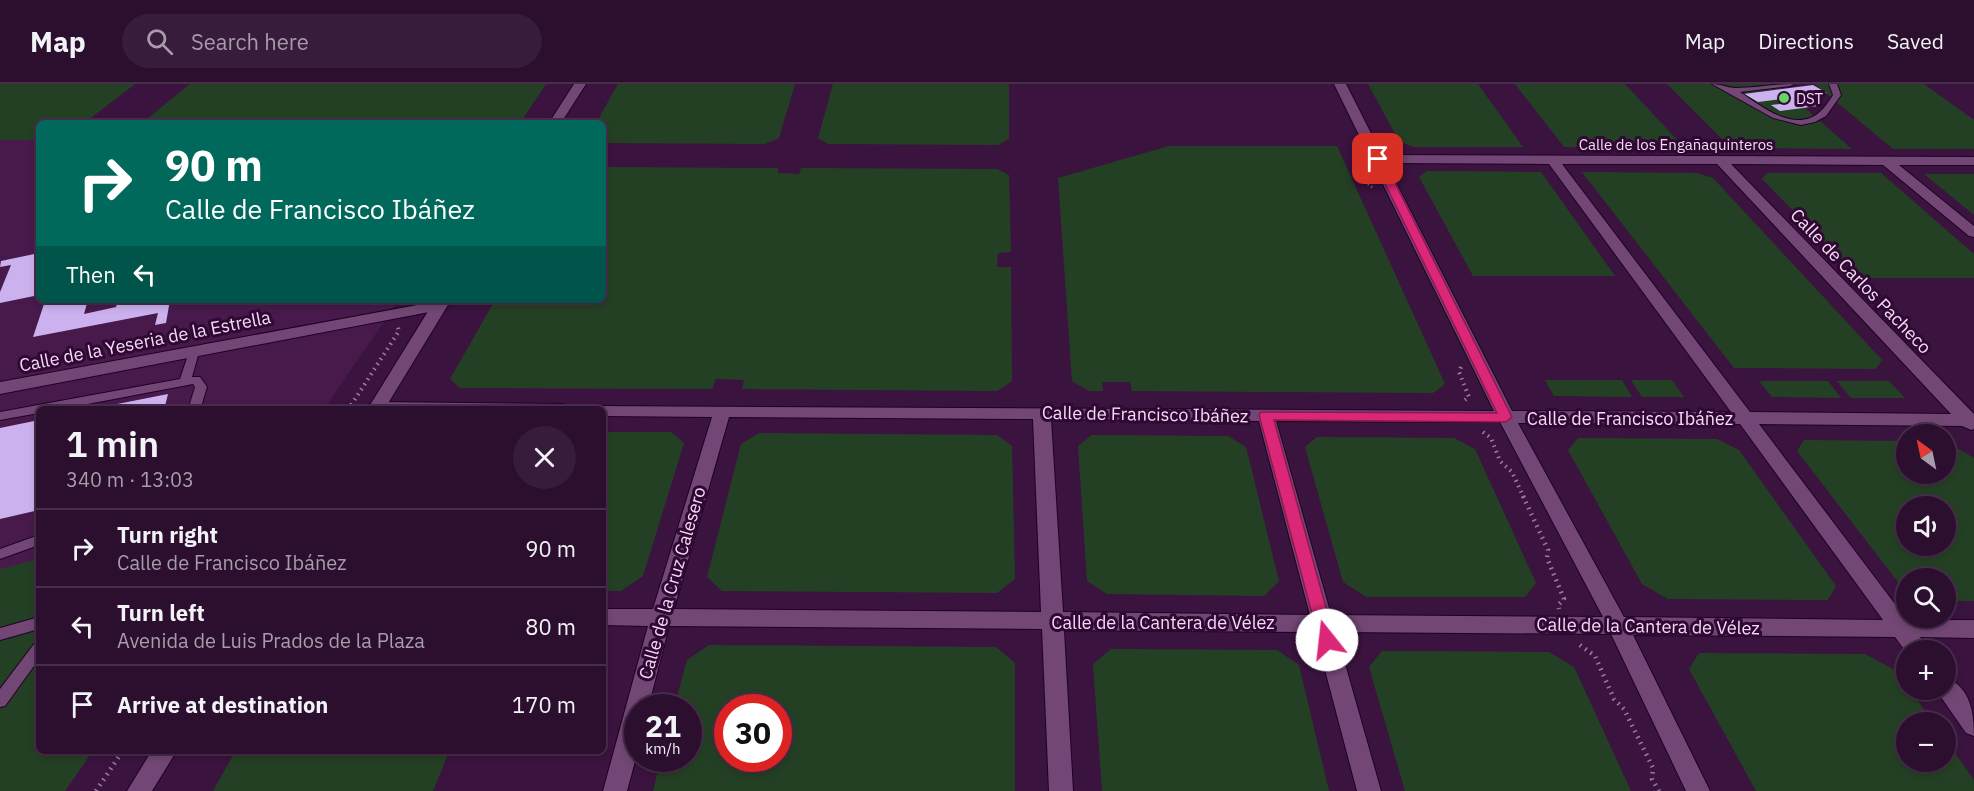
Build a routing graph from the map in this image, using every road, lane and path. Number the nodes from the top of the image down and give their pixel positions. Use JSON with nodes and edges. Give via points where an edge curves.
{"nodes":[{"id":1,"x":580,"y":84,"type":"edge"},
{"id":2,"x":1340,"y":84,"type":"edge"},
{"id":3,"x":1716,"y":84,"type":"edge"},
{"id":4,"x":1790,"y":84,"type":"edge"},
{"id":5,"x":1833,"y":84,"type":"edge"},
{"id":6,"x":1732,"y":91,"type":"junction"},
{"id":7,"x":557,"y":120,"type":"edge"},
{"id":8,"x":1358,"y":158,"type":"dead end"},
{"id":9,"x":1378,"y":159,"type":"junction"},
{"id":10,"x":1552,"y":159,"type":"junction"},
{"id":11,"x":1720,"y":160,"type":"junction"},
{"id":12,"x":1974,"y":161,"type":"edge"},
{"id":13,"x":1888,"y":162,"type":"junction"},
{"id":14,"x":1378,"y":199,"type":"dead end"},
{"id":15,"x":1974,"y":233,"type":"edge"},
{"id":16,"x":441,"y":303,"type":"edge"},
{"id":17,"x":401,"y":313,"type":"junction"},
{"id":18,"x":194,"y":352,"type":"junction"},
{"id":19,"x":1456,"y":356,"type":"dead end"},
{"id":20,"x":185,"y":380,"type":"junction"},
{"id":21,"x":0,"y":388,"type":"edge"},
{"id":22,"x":51,"y":406,"type":"edge"},
{"id":23,"x":195,"y":406,"type":"edge"},
{"id":24,"x":351,"y":406,"type":"edge"},
{"id":25,"x":378,"y":406,"type":"edge"},
{"id":26,"x":36,"y":409,"type":"edge"},
{"id":27,"x":606,"y":410,"type":"edge"},
{"id":28,"x":722,"y":411,"type":"junction"},
{"id":29,"x":1042,"y":413,"type":"junction"},
{"id":30,"x":1266,"y":415,"type":"junction"},
{"id":31,"x":0,"y":416,"type":"edge"},
{"id":32,"x":1469,"y":417,"type":"junction"},
{"id":33,"x":1506,"y":417,"type":"junction"},
{"id":34,"x":1744,"y":419,"type":"junction"},
{"id":35,"x":1971,"y":423,"type":"edge"},
{"id":36,"x":36,"y":541,"type":"edge"},
{"id":37,"x":0,"y":554,"type":"edge"},
{"id":38,"x":606,"y":617,"type":"edge"},
{"id":39,"x":661,"y":617,"type":"junction"},
{"id":40,"x":1053,"y":621,"type":"junction"},
{"id":41,"x":1322,"y":623,"type":"junction"},
{"id":42,"x":36,"y":624,"type":"edge"},
{"id":43,"x":1566,"y":625,"type":"junction"},
{"id":44,"x":1618,"y":626,"type":"junction"},
{"id":45,"x":1901,"y":629,"type":"junction"},
{"id":46,"x":1974,"y":629,"type":"edge"},
{"id":47,"x":0,"y":634,"type":"edge"},
{"id":48,"x":1910,"y":640,"type":"edge"},
{"id":49,"x":36,"y":652,"type":"edge"},
{"id":50,"x":1955,"y":700,"type":"edge"},
{"id":51,"x":0,"y":701,"type":"edge"},
{"id":52,"x":1974,"y":726,"type":"edge"},
{"id":53,"x":121,"y":754,"type":"edge"},
{"id":54,"x":163,"y":754,"type":"edge"},
{"id":55,"x":96,"y":791,"type":"edge"},
{"id":56,"x":139,"y":791,"type":"edge"},
{"id":57,"x":615,"y":791,"type":"edge"},
{"id":58,"x":1061,"y":791,"type":"edge"},
{"id":59,"x":1369,"y":791,"type":"edge"},
{"id":60,"x":1659,"y":791,"type":"edge"},
{"id":61,"x":1698,"y":791,"type":"edge"}],
"edges":[{"from":1,"to":7,"type":"street"},
{"from":2,"to":9,"type":"street"},
{"from":3,"to":6,"type":"lane"},
{"from":4,"to":6,"type":"lane"},
{"from":5,"to":6,"type":"lane","via":[[1837,95],[1822,115],[1791,122]]},
{"from":8,"to":14,"type":"path"},
{"from":9,"to":10,"type":"street","name":"Calle de los Engañaquinteros"},
{"from":9,"to":33,"type":"street"},
{"from":10,"to":11,"type":"street","name":"Calle de los Engañaquinteros"},
{"from":10,"to":34,"type":"street"},
{"from":11,"to":13,"type":"street","name":"Calle de los Engañaquinteros"},
{"from":11,"to":35,"type":"street","name":"Calle de Carlos Pacheco"},
{"from":12,"to":13,"type":"street","name":"Calle de los Engañaquinteros"},
{"from":13,"to":15,"type":"street"},
{"from":16,"to":17,"type":"street","name":"Calle de la Yeseria de la Estrella"},
{"from":16,"to":25,"type":"street"},
{"from":17,"to":18,"type":"street","name":"Calle de la Yeseria de la Estrella"},
{"from":17,"to":24,"type":"path","via":[[395,324],[399,331]]},
{"from":18,"to":20,"type":"lane"},
{"from":18,"to":21,"type":"street","name":"Calle de la Yeseria de la Estrella"},
{"from":19,"to":32,"type":"path","via":[[1469,397],[1464,401]]},
{"from":20,"to":22,"type":"lane"},
{"from":20,"to":23,"type":"lane","via":[[196,380],[201,387]]},
{"from":26,"to":31,"type":"lane"},
{"from":27,"to":28,"type":"street","name":"Calle de Francisco Ibáñez"},
{"from":28,"to":29,"type":"street","name":"Calle de Francisco Ibáñez"},
{"from":28,"to":39,"type":"street","name":"Calle de la Cruz Calesero"},
{"from":29,"to":30,"type":"street","name":"Calle de Francisco Ibáñez"},
{"from":29,"to":40,"type":"street"},
{"from":30,"to":32,"type":"street","name":"Calle de Francisco Ibáñez"},
{"from":30,"to":41,"type":"street"},
{"from":32,"to":33,"type":"street","name":"Calle de Francisco Ibáñez"},
{"from":32,"to":43,"type":"path","via":[[1478,430],[1491,438],[1500,461],[1512,472],[1548,550],[1547,558],[1564,599],[1558,605]]},
{"from":33,"to":34,"type":"street","name":"Calle de Francisco Ibáñez"},
{"from":33,"to":44,"type":"street"},
{"from":34,"to":35,"type":"street","name":"Calle de Francisco Ibáñez"},
{"from":34,"to":45,"type":"street"},
{"from":36,"to":37,"type":"lane"},
{"from":38,"to":39,"type":"street","name":"Calle de la Cantera de Vélez"},
{"from":39,"to":40,"type":"street","name":"Calle de la Cantera de Vélez"},
{"from":39,"to":57,"type":"street","name":"Calle de la Cruz Calesero"},
{"from":40,"to":41,"type":"street","name":"Calle de la Cantera de Vélez"},
{"from":40,"to":58,"type":"street"},
{"from":41,"to":43,"type":"street","name":"Calle de la Cantera de Vélez"},
{"from":41,"to":59,"type":"street"},
{"from":42,"to":47,"type":"lane"},
{"from":43,"to":44,"type":"street","name":"Calle de la Cantera de Vélez"},
{"from":43,"to":60,"type":"path","via":[[1576,643],[1595,656],[1653,768],[1652,779]]},
{"from":44,"to":45,"type":"street","name":"Calle de la Cantera de Vélez"},
{"from":44,"to":61,"type":"street"},
{"from":45,"to":46,"type":"street","name":"Calle de la Cantera de Vélez"},
{"from":45,"to":48,"type":"street"},
{"from":49,"to":51,"type":"lane"},
{"from":50,"to":52,"type":"street"},
{"from":53,"to":55,"type":"path"},
{"from":54,"to":56,"type":"street"}]}
